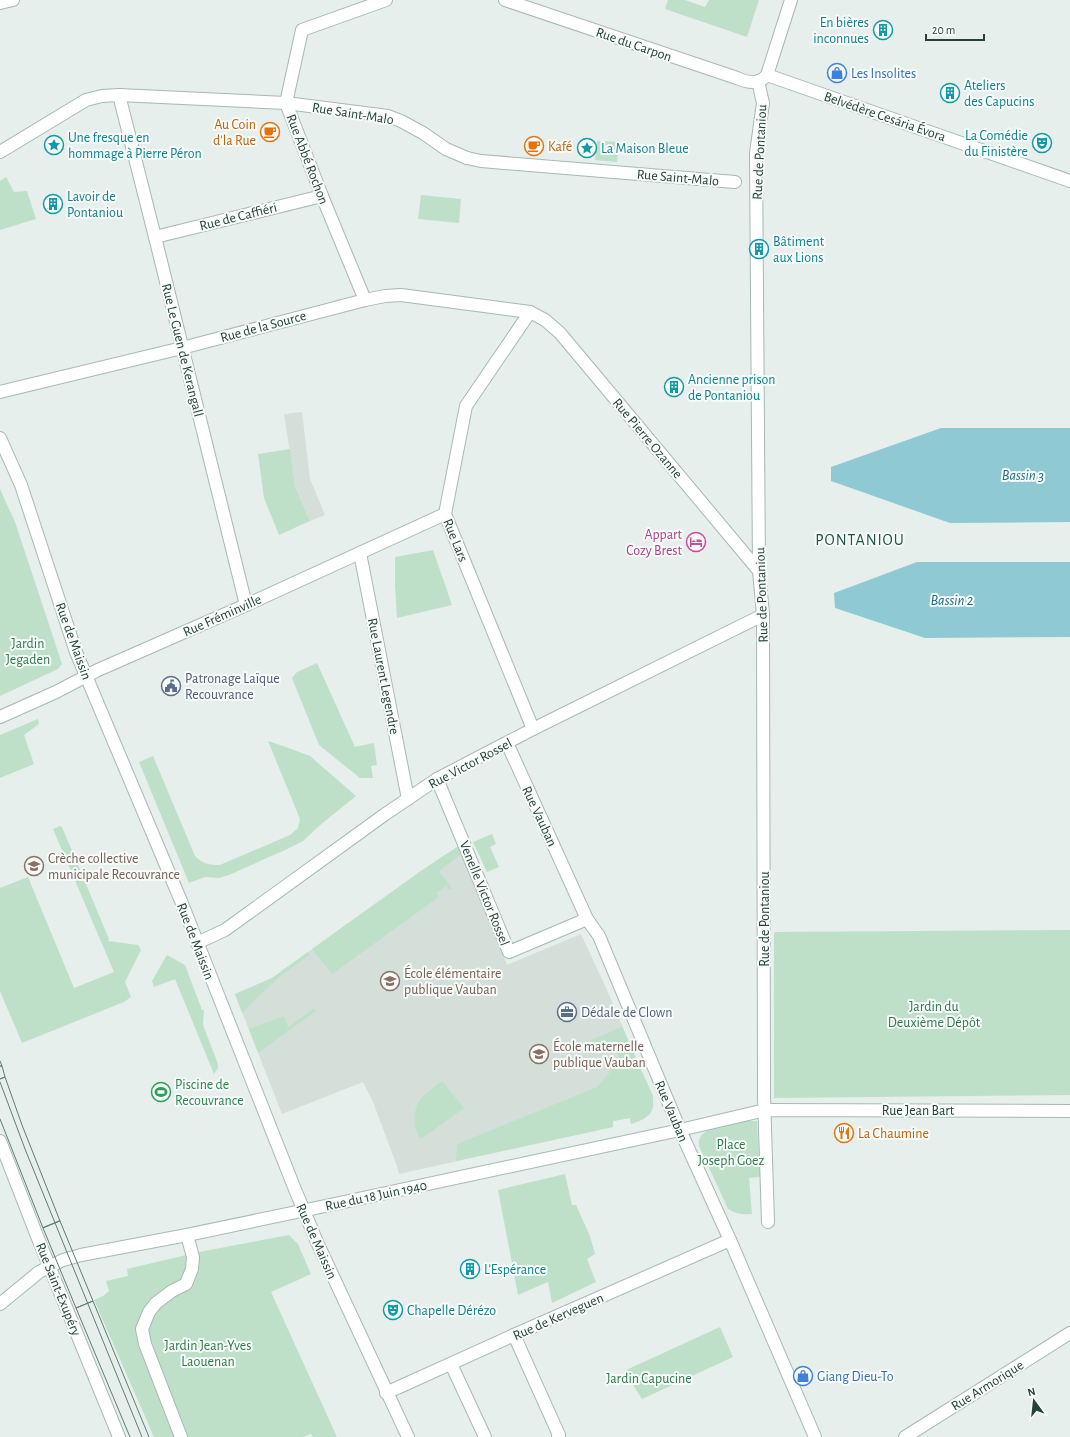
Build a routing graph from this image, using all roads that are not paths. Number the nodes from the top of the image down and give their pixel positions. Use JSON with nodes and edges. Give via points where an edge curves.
{"nodes":[{"id":1,"x":13,"y":0,"type":"edge"},
{"id":2,"x":386,"y":0,"type":"edge"},
{"id":3,"x":505,"y":0,"type":"edge"},
{"id":4,"x":791,"y":0,"type":"edge"},
{"id":5,"x":0,"y":3,"type":"edge"},
{"id":6,"x":763,"y":78,"type":"junction"},
{"id":7,"x":119,"y":95,"type":"junction"},
{"id":8,"x":286,"y":103,"type":"junction"},
{"id":9,"x":0,"y":152,"type":"edge"},
{"id":10,"x":1070,"y":180,"type":"edge"},
{"id":11,"x":735,"y":182,"type":"dead end"},
{"id":12,"x":322,"y":196,"type":"junction"},
{"id":13,"x":155,"y":237,"type":"junction"},
{"id":14,"x":365,"y":300,"type":"junction"},
{"id":15,"x":530,"y":312,"type":"junction"},
{"id":16,"x":182,"y":348,"type":"junction"},
{"id":17,"x":0,"y":392,"type":"edge"},
{"id":18,"x":0,"y":438,"type":"edge"},
{"id":19,"x":444,"y":514,"type":"junction"},
{"id":20,"x":360,"y":553,"type":"junction"},
{"id":21,"x":759,"y":571,"type":"junction"},
{"id":22,"x":246,"y":605,"type":"junction"},
{"id":23,"x":763,"y":615,"type":"junction"},
{"id":24,"x":86,"y":676,"type":"junction"},
{"id":25,"x":0,"y":717,"type":"edge"},
{"id":26,"x":533,"y":729,"type":"junction"},
{"id":27,"x":507,"y":743,"type":"junction"},
{"id":28,"x":437,"y":779,"type":"junction"},
{"id":29,"x":408,"y":798,"type":"junction"},
{"id":30,"x":588,"y":919,"type":"junction"},
{"id":31,"x":197,"y":943,"type":"junction"},
{"id":32,"x":765,"y":1110,"type":"junction"},
{"id":33,"x":1070,"y":1111,"type":"edge"},
{"id":34,"x":680,"y":1130,"type":"junction"},
{"id":35,"x":0,"y":1141,"type":"edge"},
{"id":36,"x":304,"y":1210,"type":"junction"},
{"id":37,"x":768,"y":1222,"type":"dead end"},
{"id":38,"x":187,"y":1235,"type":"junction"},
{"id":39,"x":730,"y":1240,"type":"junction"},
{"id":40,"x":50,"y":1266,"type":"junction"},
{"id":41,"x":0,"y":1304,"type":"edge"},
{"id":42,"x":1070,"y":1333,"type":"edge"},
{"id":43,"x":514,"y":1335,"type":"junction"},
{"id":44,"x":451,"y":1364,"type":"junction"},
{"id":45,"x":386,"y":1393,"type":"junction"},
{"id":46,"x":119,"y":1437,"type":"edge"},
{"id":47,"x":182,"y":1437,"type":"edge"},
{"id":48,"x":408,"y":1437,"type":"edge"},
{"id":49,"x":485,"y":1437,"type":"edge"},
{"id":50,"x":558,"y":1437,"type":"edge"},
{"id":51,"x":815,"y":1437,"type":"edge"},
{"id":52,"x":905,"y":1437,"type":"edge"}],
"edges":[{"from":1,"to":5,"type":"street"},
{"from":2,"to":8,"type":"street","name":"Rue Abbé Rochon","via":[[302,30]]},
{"from":3,"to":6,"type":"street","name":"Rue du Carpon","via":[[748,83]]},
{"from":4,"to":6,"type":"street"},
{"from":6,"to":10,"type":"street","name":"Belvédère Cesária Évora"},
{"from":6,"to":21,"type":"street","name":"Rue de Pontaniou","via":[[763,103],[756,153]]},
{"from":7,"to":8,"type":"street","name":"Rue Saint-Malo"},
{"from":7,"to":9,"type":"street","name":"Rue Saint-Malo","via":[[86,100]]},
{"from":7,"to":13,"type":"street","name":"Rue Le Guen de Kerangall"},
{"from":8,"to":11,"type":"street","name":"Rue Saint-Malo","via":[[388,116],[401,120],[446,149],[467,158],[489,162]]},
{"from":8,"to":12,"type":"street","name":"Rue Abbé Rochon"},
{"from":12,"to":13,"type":"street","name":"Rue de Caffiéri"},
{"from":12,"to":14,"type":"street","name":"Rue Abbé Rochon"},
{"from":13,"to":16,"type":"street","name":"Rue Le Guen de Kerangall"},
{"from":14,"to":15,"type":"street","name":"Rue de la Source","via":[[401,295]]},
{"from":14,"to":16,"type":"street","name":"Rue de la Source"},
{"from":15,"to":19,"type":"street","name":"Rue Lars","via":[[466,406]]},
{"from":15,"to":21,"type":"street","name":"Rue Pierre Ozanne","via":[[545,320],[560,333]]},
{"from":16,"to":17,"type":"street","name":"Rue de la Source"},
{"from":16,"to":22,"type":"street","name":"Rue Le Guen de Kerangall"},
{"from":18,"to":24,"type":"street","name":"Rue de Maissin","via":[[21,485]]},
{"from":19,"to":20,"type":"street","name":"Rue Fréminville"},
{"from":19,"to":26,"type":"street","name":"Rue Lars"},
{"from":20,"to":22,"type":"street","name":"Rue Fréminville"},
{"from":20,"to":29,"type":"street","name":"Rue Laurent Legendre"},
{"from":21,"to":23,"type":"street","name":"Rue de Pontaniou"},
{"from":22,"to":24,"type":"street","name":"Rue Fréminville"},
{"from":23,"to":26,"type":"street","name":"Rue Victor Rossel"},
{"from":23,"to":32,"type":"street","name":"Rue de Pontaniou"},
{"from":24,"to":25,"type":"street","name":"Rue Fréminville"},
{"from":24,"to":31,"type":"street","name":"Rue de Maissin"},
{"from":26,"to":27,"type":"street","name":"Rue Victor Rossel"},
{"from":27,"to":28,"type":"street","name":"Rue Victor Rossel"},
{"from":27,"to":30,"type":"street","name":"Rue Vauban"},
{"from":28,"to":29,"type":"street","name":"Rue Victor Rossel"},
{"from":28,"to":30,"type":"street","name":"Venelle Victor Rossel","via":[[509,952]]},
{"from":29,"to":31,"type":"street","name":"Rue Victor Rossel","via":[[225,930]]},
{"from":30,"to":34,"type":"street","name":"Rue Vauban","via":[[599,936]]},
{"from":31,"to":36,"type":"street","name":"Rue de Maissin"},
{"from":32,"to":33,"type":"street","name":"Rue Jean Bart"},
{"from":32,"to":34,"type":"street"},
{"from":32,"to":37,"type":"street"},
{"from":34,"to":36,"type":"street","name":"Rue du 18 Juin 1940"},
{"from":34,"to":39,"type":"street","name":"Rue Vauban"},
{"from":35,"to":40,"type":"street","name":"Rue Saint-Exupéry"},
{"from":36,"to":38,"type":"street","name":"Rue du 18 Juin 1940"},
{"from":36,"to":45,"type":"street","name":"Rue de Maissin"},
{"from":38,"to":40,"type":"street","name":"Rue du 18 Juin 1940","via":[[81,1255]]},
{"from":38,"to":47,"type":"street","via":[[193,1257],[192,1269],[186,1284],[156,1303],[142,1329],[145,1344]]},
{"from":39,"to":43,"type":"street","name":"Rue de Kerveguen"},
{"from":39,"to":51,"type":"street","name":"Rue Vauban"},
{"from":40,"to":41,"type":"street","name":"Rue du 18 Juin 1940"},
{"from":40,"to":46,"type":"street","name":"Rue Saint-Exupéry"},
{"from":42,"to":52,"type":"street","name":"Rue Armorique"},
{"from":43,"to":44,"type":"street","name":"Rue de Kerveguen"},
{"from":43,"to":50,"type":"street","via":[[559,1434]]},
{"from":44,"to":45,"type":"street","name":"Rue de Kerveguen"},
{"from":44,"to":49,"type":"street"},
{"from":45,"to":48,"type":"street","name":"Rue de Maissin"}]}
